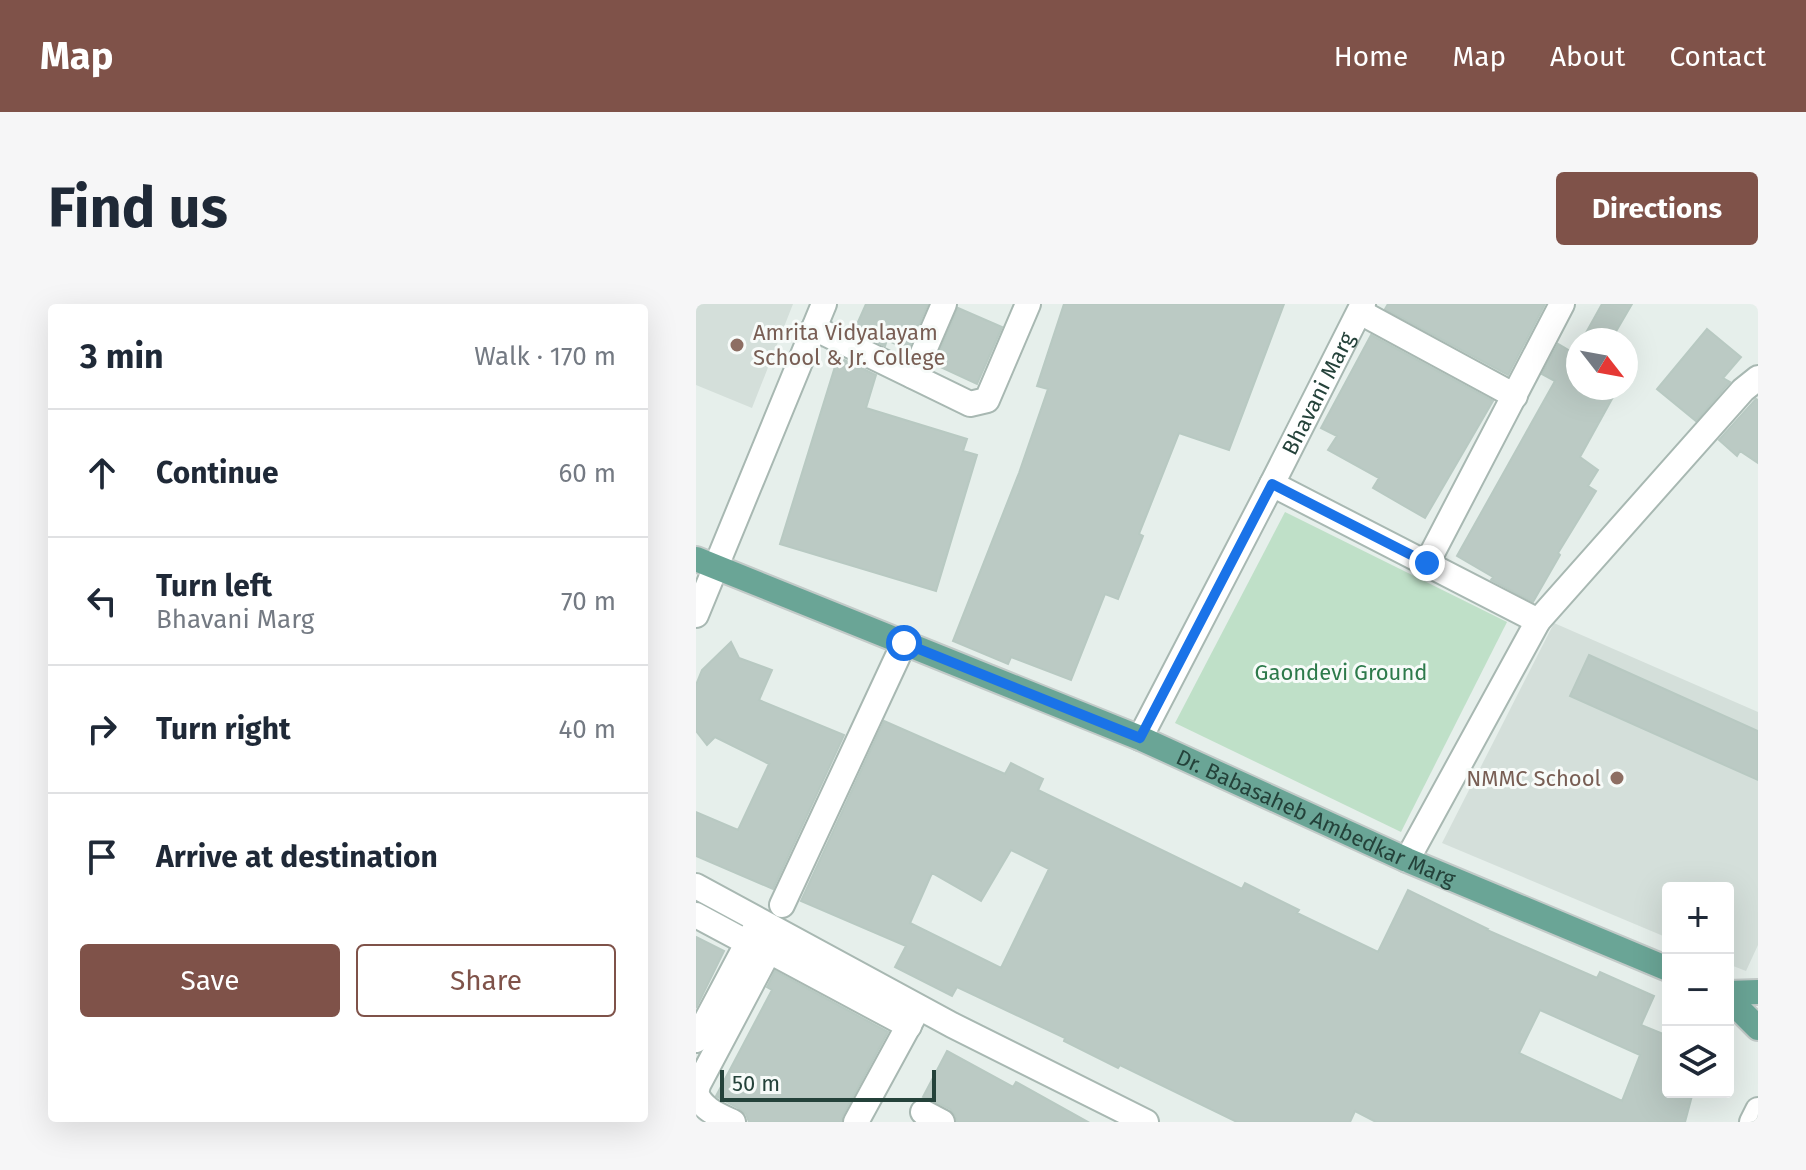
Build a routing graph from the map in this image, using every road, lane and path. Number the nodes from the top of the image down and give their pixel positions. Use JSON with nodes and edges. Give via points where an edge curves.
{"nodes":[{"id":1,"x":824,"y":304,"type":"edge"},
{"id":2,"x":944,"y":304,"type":"edge"},
{"id":3,"x":1028,"y":304,"type":"edge"},
{"id":4,"x":1562,"y":304,"type":"edge"},
{"id":5,"x":1362,"y":308,"type":"edge"},
{"id":6,"x":814,"y":328,"type":"junction"},
{"id":7,"x":913,"y":376,"type":"junction"},
{"id":8,"x":1758,"y":378,"type":"edge"},
{"id":9,"x":1515,"y":396,"type":"junction"},
{"id":10,"x":1272,"y":484,"type":"junction"},
{"id":11,"x":706,"y":563,"type":"edge"},
{"id":12,"x":1427,"y":563,"type":"junction"},
{"id":13,"x":696,"y":615,"type":"edge"},
{"id":14,"x":1538,"y":621,"type":"junction"},
{"id":15,"x":904,"y":643,"type":"junction"},
{"id":16,"x":1140,"y":738,"type":"junction"},
{"id":17,"x":1407,"y":860,"type":"junction"},
{"id":18,"x":696,"y":886,"type":"edge"},
{"id":19,"x":782,"y":905,"type":"dead end"},
{"id":20,"x":696,"y":915,"type":"edge"},
{"id":21,"x":764,"y":937,"type":"junction"},
{"id":22,"x":1662,"y":966,"type":"edge"},
{"id":23,"x":1758,"y":992,"type":"edge"},
{"id":24,"x":1734,"y":994,"type":"edge"},
{"id":25,"x":1734,"y":1002,"type":"edge"},
{"id":26,"x":914,"y":1016,"type":"junction"},
{"id":27,"x":1758,"y":1028,"type":"edge"},
{"id":28,"x":696,"y":1040,"type":"edge"},
{"id":29,"x":696,"y":1093,"type":"edge"},
{"id":30,"x":1758,"y":1110,"type":"edge"},
{"id":31,"x":733,"y":1122,"type":"edge"},
{"id":32,"x":856,"y":1122,"type":"edge"},
{"id":33,"x":1146,"y":1122,"type":"edge"},
{"id":34,"x":1752,"y":1122,"type":"edge"}],
"edges":[{"from":1,"to":6,"type":"street"},
{"from":2,"to":7,"type":"street"},
{"from":3,"to":7,"type":"street","via":[[987,400],[970,404]]},
{"from":4,"to":9,"type":"street"},
{"from":5,"to":9,"type":"street"},
{"from":5,"to":10,"type":"street","name":"Bhavani Marg"},
{"from":6,"to":7,"type":"street"},
{"from":6,"to":11,"type":"street"},
{"from":8,"to":14,"type":"street"},
{"from":9,"to":12,"type":"street"},
{"from":10,"to":12,"type":"street"},
{"from":10,"to":16,"type":"street","name":"Bhavani Marg"},
{"from":11,"to":13,"type":"street"},
{"from":11,"to":15,"type":"main road","name":"Dr. Babasaheb Ambedkar Marg"},
{"from":12,"to":14,"type":"street"},
{"from":14,"to":17,"type":"street"},
{"from":15,"to":16,"type":"main road","name":"Dr. Babasaheb Ambedkar Marg"},
{"from":15,"to":19,"type":"street"},
{"from":16,"to":17,"type":"main road","name":"Dr. Babasaheb Ambedkar Marg"},
{"from":17,"to":22,"type":"main road","name":"Dr. Babasaheb Ambedkar Marg"},
{"from":18,"to":21,"type":"street"},
{"from":20,"to":21,"type":"street"},
{"from":21,"to":26,"type":"street"},
{"from":21,"to":28,"type":"street"},
{"from":21,"to":29,"type":"street"},
{"from":23,"to":24,"type":"main road"},
{"from":25,"to":27,"type":"main road"},
{"from":26,"to":32,"type":"street"},
{"from":26,"to":33,"type":"street","via":[[952,1025]]},
{"from":29,"to":31,"type":"street","via":[[708,1109]]},
{"from":30,"to":34,"type":"street"}]}
